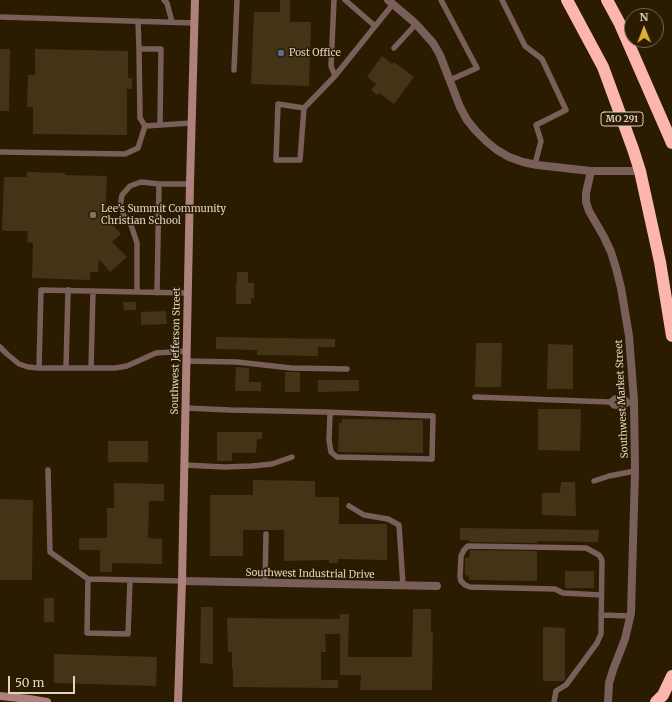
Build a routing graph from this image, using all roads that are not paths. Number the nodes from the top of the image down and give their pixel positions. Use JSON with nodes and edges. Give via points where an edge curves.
{"nodes":[{"id":1,"x":164,"y":0,"type":"edge"},
{"id":2,"x":195,"y":0,"type":"edge"},
{"id":3,"x":237,"y":0,"type":"edge"},
{"id":4,"x":334,"y":0,"type":"edge"},
{"id":5,"x":345,"y":0,"type":"edge"},
{"id":6,"x":441,"y":0,"type":"edge"},
{"id":7,"x":502,"y":0,"type":"edge"},
{"id":8,"x":567,"y":0,"type":"edge"},
{"id":9,"x":607,"y":0,"type":"edge"},
{"id":10,"x":390,"y":2,"type":"edge"},
{"id":11,"x":0,"y":17,"type":"edge"},
{"id":12,"x":138,"y":21,"type":"junction"},
{"id":13,"x":172,"y":22,"type":"junction"},
{"id":14,"x":194,"y":23,"type":"junction"},
{"id":15,"x":416,"y":24,"type":"junction"},
{"id":16,"x":376,"y":26,"type":"junction"},
{"id":17,"x":394,"y":48,"type":"dead end"},
{"id":18,"x":139,"y":49,"type":"junction"},
{"id":19,"x":234,"y":70,"type":"dead end"},
{"id":20,"x":335,"y":76,"type":"junction"},
{"id":21,"x":450,"y":80,"type":"junction"},
{"id":22,"x":304,"y":108,"type":"junction"},
{"id":23,"x":192,"y":124,"type":"junction"},
{"id":24,"x":160,"y":125,"type":"junction"},
{"id":25,"x":145,"y":126,"type":"junction"},
{"id":26,"x":672,"y":144,"type":"edge"},
{"id":27,"x":0,"y":152,"type":"edge"},
{"id":28,"x":534,"y":164,"type":"junction"},
{"id":29,"x":591,"y":171,"type":"junction"},
{"id":30,"x":640,"y":171,"type":"junction"},
{"id":31,"x":159,"y":184,"type":"junction"},
{"id":32,"x":190,"y":184,"type":"junction"},
{"id":33,"x":68,"y":290,"type":"junction"},
{"id":34,"x":93,"y":291,"type":"junction"},
{"id":35,"x":137,"y":292,"type":"junction"},
{"id":36,"x":157,"y":292,"type":"junction"},
{"id":37,"x":188,"y":293,"type":"junction"},
{"id":38,"x":672,"y":336,"type":"edge"},
{"id":39,"x":0,"y":347,"type":"edge"},
{"id":40,"x":186,"y":351,"type":"junction"},
{"id":41,"x":186,"y":361,"type":"junction"},
{"id":42,"x":39,"y":368,"type":"junction"},
{"id":43,"x":66,"y":368,"type":"junction"},
{"id":44,"x":91,"y":368,"type":"junction"},
{"id":45,"x":347,"y":369,"type":"dead end"},
{"id":46,"x":475,"y":397,"type":"dead end"},
{"id":47,"x":632,"y":403,"type":"junction"},
{"id":48,"x":185,"y":408,"type":"junction"},
{"id":49,"x":330,"y":413,"type":"junction"},
{"id":50,"x":292,"y":457,"type":"dead end"},
{"id":51,"x":184,"y":465,"type":"junction"},
{"id":52,"x":48,"y":470,"type":"dead end"},
{"id":53,"x":635,"y":471,"type":"junction"},
{"id":54,"x":594,"y":481,"type":"dead end"},
{"id":55,"x":349,"y":506,"type":"dead end"},
{"id":56,"x":266,"y":534,"type":"dead end"},
{"id":57,"x":88,"y":579,"type":"junction"},
{"id":58,"x":130,"y":580,"type":"junction"},
{"id":59,"x":182,"y":581,"type":"junction"},
{"id":60,"x":266,"y":583,"type":"junction"},
{"id":61,"x":403,"y":585,"type":"junction"},
{"id":62,"x":437,"y":586,"type":"dead end"},
{"id":63,"x":601,"y":594,"type":"junction"},
{"id":64,"x":601,"y":615,"type":"junction"},
{"id":65,"x":630,"y":616,"type":"junction"},
{"id":66,"x":672,"y":676,"type":"edge"},
{"id":67,"x":0,"y":696,"type":"edge"},
{"id":68,"x":47,"y":702,"type":"edge"},
{"id":69,"x":178,"y":702,"type":"edge"},
{"id":70,"x":554,"y":702,"type":"edge"},
{"id":71,"x":608,"y":702,"type":"edge"},
{"id":72,"x":656,"y":702,"type":"edge"}],
"edges":[{"from":1,"to":13,"type":"lane"},
{"from":2,"to":14,"type":"street","name":"Southwest Jefferson Street"},
{"from":3,"to":19,"type":"lane"},
{"from":4,"to":20,"type":"lane","via":[[331,66]]},
{"from":5,"to":16,"type":"lane"},
{"from":6,"to":21,"type":"lane","via":[[477,68]]},
{"from":7,"to":28,"type":"lane","via":[[525,46],[542,59],[566,110],[536,125],[541,141]]},
{"from":8,"to":30,"type":"highway","number":"MO 291","via":[[602,67]]},
{"from":9,"to":26,"type":"highway","number":"MO 291"},
{"from":10,"to":15,"type":"street"},
{"from":10,"to":16,"type":"lane"},
{"from":11,"to":12,"type":"lane"},
{"from":12,"to":13,"type":"lane"},
{"from":12,"to":18,"type":"lane"},
{"from":13,"to":14,"type":"lane"},
{"from":14,"to":23,"type":"street","name":"Southwest Jefferson Street"},
{"from":15,"to":17,"type":"lane"},
{"from":15,"to":21,"type":"street","via":[[433,43]]},
{"from":16,"to":20,"type":"lane"},
{"from":18,"to":24,"type":"lane","via":[[161,49]]},
{"from":18,"to":25,"type":"lane","via":[[140,118]]},
{"from":20,"to":22,"type":"lane"},
{"from":21,"to":28,"type":"street","via":[[467,120],[486,142],[509,157]]},
{"from":22,"to":22,"type":"lane","via":[[300,160],[276,160],[278,104]]},
{"from":23,"to":24,"type":"lane"},
{"from":23,"to":32,"type":"street","name":"Southwest Jefferson Street"},
{"from":24,"to":25,"type":"lane"},
{"from":25,"to":27,"type":"lane","via":[[138,148],[125,154]]},
{"from":28,"to":29,"type":"street"},
{"from":29,"to":30,"type":"street"},
{"from":29,"to":47,"type":"street","name":"Southwest Market Street","via":[[586,202],[611,252],[621,288],[632,364]]},
{"from":30,"to":38,"type":"highway","number":"MO 291","via":[[660,262]]},
{"from":31,"to":32,"type":"lane"},
{"from":31,"to":35,"type":"lane","via":[[140,182],[130,186],[122,195],[120,207],[131,225],[137,243]]},
{"from":31,"to":36,"type":"lane"},
{"from":32,"to":37,"type":"street","name":"Southwest Jefferson Street"},
{"from":33,"to":34,"type":"lane"},
{"from":33,"to":42,"type":"lane","via":[[41,290]]},
{"from":33,"to":43,"type":"lane"},
{"from":34,"to":35,"type":"lane"},
{"from":34,"to":44,"type":"lane"},
{"from":35,"to":36,"type":"lane"},
{"from":36,"to":37,"type":"lane"},
{"from":37,"to":40,"type":"street","name":"Southwest Jefferson Street"},
{"from":39,"to":42,"type":"lane","via":[[19,364]]},
{"from":40,"to":41,"type":"street","name":"Southwest Jefferson Street"},
{"from":40,"to":44,"type":"lane","via":[[156,353],[127,366]]},
{"from":41,"to":45,"type":"lane"},
{"from":41,"to":48,"type":"street","name":"Southwest Jefferson Street"},
{"from":42,"to":43,"type":"lane"},
{"from":43,"to":44,"type":"lane"},
{"from":46,"to":47,"type":"lane","via":[[610,402],[615,398],[624,398]]},
{"from":47,"to":53,"type":"street","name":"Southwest Market Street"},
{"from":48,"to":49,"type":"lane"},
{"from":48,"to":51,"type":"street","name":"Southwest Jefferson Street"},
{"from":49,"to":49,"type":"lane","via":[[432,416],[432,459],[337,457],[331,452],[329,440]]},
{"from":50,"to":51,"type":"lane","via":[[272,464],[252,466]]},
{"from":51,"to":59,"type":"street","name":"Southwest Jefferson Street"},
{"from":52,"to":57,"type":"lane","via":[[50,552]]},
{"from":53,"to":54,"type":"lane"},
{"from":53,"to":65,"type":"street","name":"Southwest Market Street"},
{"from":55,"to":61,"type":"lane","via":[[364,514],[388,519],[398,525]]},
{"from":56,"to":60,"type":"lane"},
{"from":57,"to":58,"type":"lane"},
{"from":57,"to":58,"type":"lane","via":[[87,633],[121,634],[128,634]]},
{"from":58,"to":59,"type":"lane"},
{"from":59,"to":60,"type":"street","name":"Southwest Industrial Drive"},
{"from":59,"to":69,"type":"street","name":"Southwest Jefferson Street"},
{"from":60,"to":61,"type":"street","name":"Southwest Industrial Drive"},
{"from":61,"to":62,"type":"street","name":"Southwest Industrial Drive"},
{"from":63,"to":63,"type":"lane","via":[[602,560],[599,555],[586,548],[468,546],[461,556],[461,581],[470,587],[555,589],[563,592]]},
{"from":63,"to":64,"type":"lane"},
{"from":64,"to":65,"type":"lane"},
{"from":64,"to":70,"type":"lane","via":[[601,634],[597,643],[566,685],[556,692]]},
{"from":65,"to":71,"type":"street","name":"Southwest Market Street","via":[[609,683]]},
{"from":66,"to":72,"type":"highway","via":[[663,695]]},
{"from":67,"to":68,"type":"street"}]}
